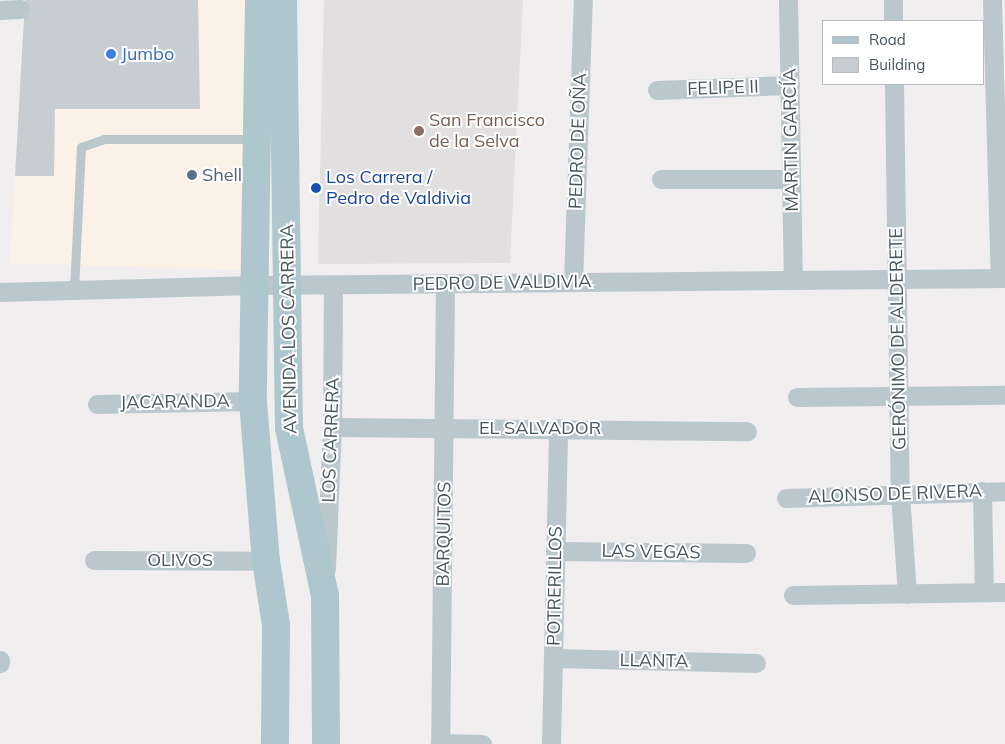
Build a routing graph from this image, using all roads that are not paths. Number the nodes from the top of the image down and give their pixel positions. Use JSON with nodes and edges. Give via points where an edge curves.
{"nodes":[{"id":1,"x":259,"y":0,"type":"edge"},
{"id":2,"x":283,"y":0,"type":"edge"},
{"id":3,"x":583,"y":0,"type":"edge"},
{"id":4,"x":788,"y":0,"type":"edge"},
{"id":5,"x":893,"y":0,"type":"edge"},
{"id":6,"x":992,"y":0,"type":"edge"},
{"id":7,"x":0,"y":10,"type":"edge"},
{"id":8,"x":20,"y":10,"type":"dead end"},
{"id":9,"x":893,"y":20,"type":"edge"},
{"id":10,"x":999,"y":47,"type":"edge"},
{"id":11,"x":1000,"y":72,"type":"edge"},
{"id":12,"x":790,"y":85,"type":"junction"},
{"id":13,"x":894,"y":85,"type":"edge"},
{"id":14,"x":657,"y":90,"type":"dead end"},
{"id":15,"x":257,"y":139,"type":"junction"},
{"id":16,"x":661,"y":179,"type":"dead end"},
{"id":17,"x":1001,"y":179,"type":"edge"},
{"id":18,"x":792,"y":180,"type":"junction"},
{"id":19,"x":1003,"y":278,"type":"edge"},
{"id":20,"x":898,"y":279,"type":"junction"},
{"id":21,"x":793,"y":280,"type":"junction"},
{"id":22,"x":573,"y":282,"type":"junction"},
{"id":23,"x":445,"y":284,"type":"junction"},
{"id":24,"x":254,"y":285,"type":"junction"},
{"id":25,"x":287,"y":285,"type":"junction"},
{"id":26,"x":333,"y":285,"type":"junction"},
{"id":27,"x":74,"y":290,"type":"junction"},
{"id":28,"x":0,"y":292,"type":"edge"},
{"id":29,"x":1005,"y":394,"type":"edge"},
{"id":30,"x":899,"y":395,"type":"junction"},
{"id":31,"x":797,"y":397,"type":"dead end"},
{"id":32,"x":253,"y":401,"type":"junction"},
{"id":33,"x":97,"y":404,"type":"dead end"},
{"id":34,"x":332,"y":427,"type":"junction"},
{"id":35,"x":446,"y":427,"type":"junction"},
{"id":36,"x":558,"y":428,"type":"junction"},
{"id":37,"x":747,"y":431,"type":"dead end"},
{"id":38,"x":982,"y":491,"type":"junction"},
{"id":39,"x":1005,"y":491,"type":"edge"},
{"id":40,"x":900,"y":494,"type":"junction"},
{"id":41,"x":786,"y":498,"type":"dead end"},
{"id":42,"x":555,"y":551,"type":"junction"},
{"id":43,"x":746,"y":553,"type":"dead end"},
{"id":44,"x":94,"y":560,"type":"dead end"},
{"id":45,"x":266,"y":561,"type":"junction"},
{"id":46,"x":984,"y":592,"type":"junction"},
{"id":47,"x":1005,"y":592,"type":"edge"},
{"id":48,"x":906,"y":594,"type":"junction"},
{"id":49,"x":793,"y":595,"type":"dead end"},
{"id":50,"x":325,"y":596,"type":"junction"},
{"id":51,"x":553,"y":658,"type":"junction"},
{"id":52,"x":756,"y":663,"type":"dead end"},
{"id":53,"x":275,"y":744,"type":"edge"},
{"id":54,"x":326,"y":744,"type":"edge"},
{"id":55,"x":482,"y":744,"type":"edge"},
{"id":56,"x":551,"y":744,"type":"edge"}],
"edges":[{"from":1,"to":15,"type":"main road","name":"AVENIDA LOS CARRERA"},
{"from":2,"to":25,"type":"main road","name":"AVENIDA LOS CARRERA"},
{"from":3,"to":22,"type":"street","name":"PEDRO DE OÑA"},
{"from":4,"to":12,"type":"street","name":"MARTIN GARCÍA"},
{"from":5,"to":9,"type":"street"},
{"from":6,"to":10,"type":"street"},
{"from":7,"to":8,"type":"street"},
{"from":10,"to":11,"type":"street"},
{"from":11,"to":17,"type":"street"},
{"from":12,"to":14,"type":"street","name":"FELIPE II"},
{"from":12,"to":18,"type":"street","name":"MARTIN GARCÍA"},
{"from":13,"to":20,"type":"street","name":"GERÓNIMO DE ALDERETE"},
{"from":15,"to":24,"type":"main road","name":"AVENIDA LOS CARRERA"},
{"from":15,"to":27,"type":"lane","via":[[104,139],[81,147]]},
{"from":16,"to":18,"type":"street"},
{"from":17,"to":19,"type":"street"},
{"from":18,"to":21,"type":"street","name":"MARTIN GARCÍA"},
{"from":19,"to":20,"type":"street","name":"PEDRO DE VALDIVIA"},
{"from":20,"to":21,"type":"street","name":"PEDRO DE VALDIVIA"},
{"from":20,"to":30,"type":"street","name":"GERÓNIMO DE ALDERETE"},
{"from":21,"to":22,"type":"street","name":"PEDRO DE VALDIVIA"},
{"from":22,"to":23,"type":"street","name":"PEDRO DE VALDIVIA"},
{"from":23,"to":26,"type":"street","name":"PEDRO DE VALDIVIA"},
{"from":23,"to":35,"type":"street","name":"BARQUITOS"},
{"from":24,"to":25,"type":"street","name":"PEDRO DE VALDIVIA"},
{"from":24,"to":27,"type":"street","name":"PEDRO DE VALDIVIA"},
{"from":24,"to":32,"type":"main road","name":"AVENIDA LOS CARRERA"},
{"from":25,"to":26,"type":"street","name":"PEDRO DE VALDIVIA"},
{"from":25,"to":50,"type":"main road","name":"AVENIDA LOS CARRERA","via":[[289,428]]},
{"from":26,"to":34,"type":"street","name":"LOS CARRERA"},
{"from":27,"to":28,"type":"street","name":"PEDRO DE VALDIVIA"},
{"from":29,"to":30,"type":"street"},
{"from":30,"to":31,"type":"street"},
{"from":30,"to":40,"type":"street","name":"GERÓNIMO DE ALDERETE"},
{"from":32,"to":33,"type":"street","name":"JACARANDA"},
{"from":32,"to":45,"type":"main road","name":"AVENIDA LOS CARRERA"},
{"from":34,"to":35,"type":"street","name":"EL SALVADOR"},
{"from":34,"to":50,"type":"street","name":"LOS CARRERA"},
{"from":35,"to":36,"type":"street","name":"EL SALVADOR"},
{"from":35,"to":55,"type":"street","name":"BARQUITOS","via":[[440,743]]},
{"from":36,"to":37,"type":"street","name":"EL SALVADOR"},
{"from":36,"to":42,"type":"street","name":"POTRERILLOS"},
{"from":38,"to":39,"type":"street","name":"ALONSO DE RIVERA"},
{"from":38,"to":40,"type":"street","name":"ALONSO DE RIVERA"},
{"from":38,"to":46,"type":"street"},
{"from":40,"to":41,"type":"street","name":"ALONSO DE RIVERA"},
{"from":40,"to":48,"type":"street","name":"GERÓNIMO DE ALDERETE"},
{"from":42,"to":43,"type":"street","name":"LAS VEGAS"},
{"from":42,"to":51,"type":"street","name":"POTRERILLOS"},
{"from":44,"to":45,"type":"street","name":"OLIVOS"},
{"from":45,"to":53,"type":"main road","name":"AVENIDA LOS CARRERA","via":[[276,625]]},
{"from":46,"to":47,"type":"street"},
{"from":46,"to":48,"type":"street"},
{"from":48,"to":49,"type":"street"},
{"from":50,"to":54,"type":"main road","name":"AVENIDA LOS CARRERA"},
{"from":51,"to":52,"type":"street","name":"LLANTA"},
{"from":51,"to":56,"type":"street","name":"POTRERILLOS"}]}
